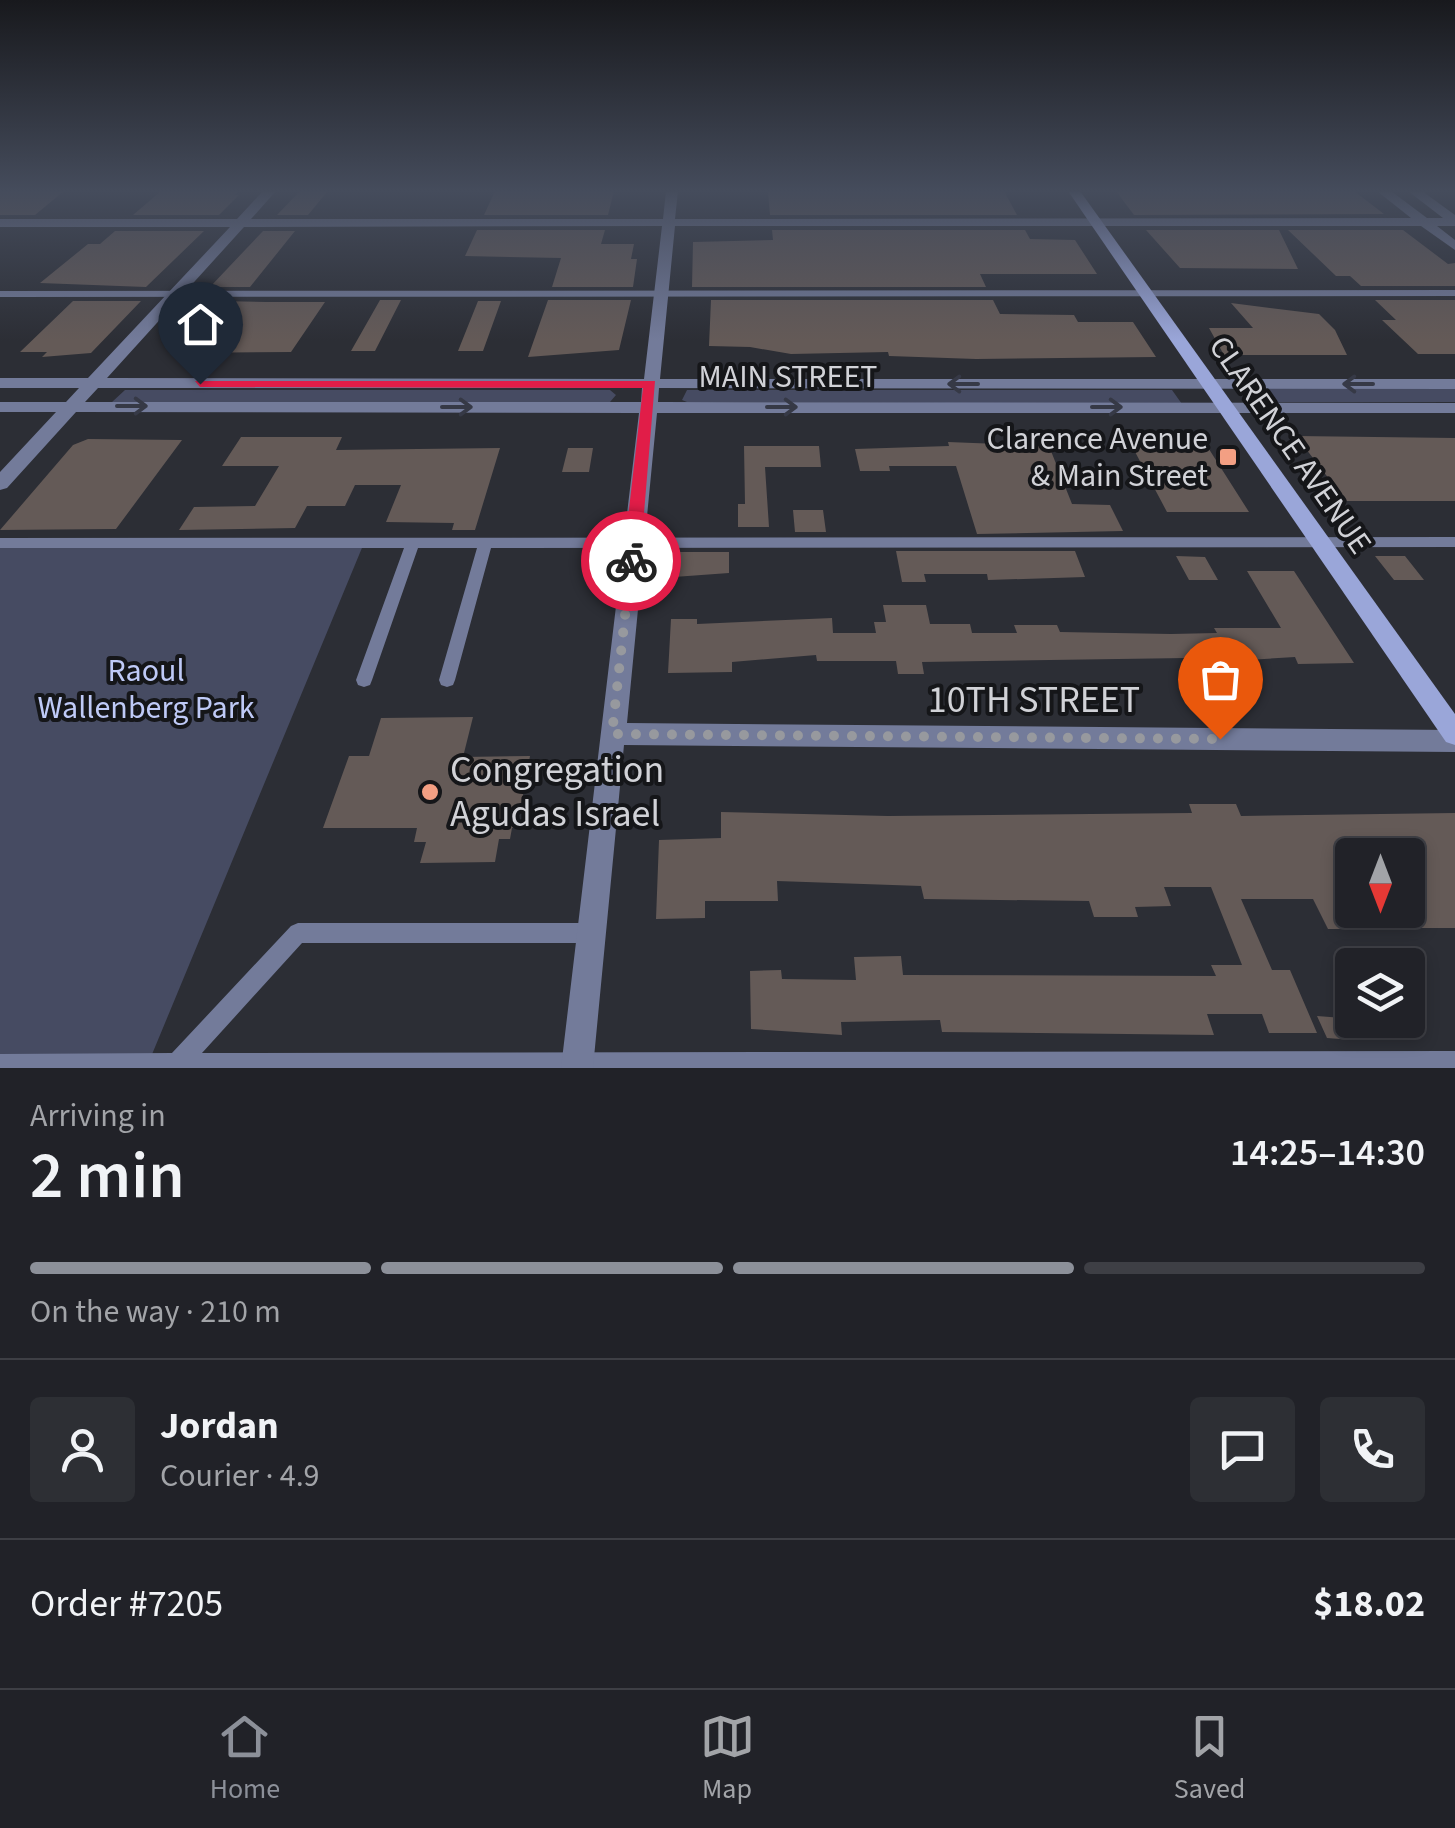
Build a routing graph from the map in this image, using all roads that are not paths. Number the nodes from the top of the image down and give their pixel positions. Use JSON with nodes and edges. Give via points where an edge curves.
{"nodes":[{"id":1,"x":224,"y":241,"type":"edge"},
{"id":2,"x":667,"y":241,"type":"edge"},
{"id":3,"x":1110,"y":241,"type":"edge"},
{"id":4,"x":662,"y":292,"type":"junction"},
{"id":5,"x":1148,"y":293,"type":"junction"},
{"id":6,"x":1455,"y":293,"type":"edge"},
{"id":7,"x":0,"y":294,"type":"edge"},
{"id":8,"x":175,"y":294,"type":"junction"},
{"id":9,"x":0,"y":383,"type":"edge"},
{"id":10,"x":92,"y":384,"type":"junction"},
{"id":11,"x":1212,"y":384,"type":"junction"},
{"id":12,"x":1455,"y":384,"type":"edge"},
{"id":13,"x":649,"y":395,"type":"junction"},
{"id":14,"x":0,"y":406,"type":"edge"},
{"id":15,"x":72,"y":406,"type":"junction"},
{"id":16,"x":1228,"y":407,"type":"junction"},
{"id":17,"x":1455,"y":408,"type":"edge"},
{"id":18,"x":0,"y":484,"type":"edge"},
{"id":19,"x":1322,"y":542,"type":"junction"},
{"id":20,"x":1455,"y":542,"type":"edge"},
{"id":21,"x":0,"y":543,"type":"edge"},
{"id":22,"x":413,"y":543,"type":"junction"},
{"id":23,"x":485,"y":543,"type":"junction"},
{"id":24,"x":633,"y":544,"type":"junction"},
{"id":25,"x":364,"y":680,"type":"dead end"},
{"id":26,"x":447,"y":680,"type":"dead end"},
{"id":27,"x":612,"y":734,"type":"junction"},
{"id":28,"x":1455,"y":737,"type":"edge"},
{"id":29,"x":590,"y":933,"type":"junction"},
{"id":30,"x":1455,"y":1062,"type":"edge"},
{"id":31,"x":177,"y":1064,"type":"junction"},
{"id":32,"x":0,"y":1065,"type":"edge"},
{"id":33,"x":577,"y":1067,"type":"edge"}],
"edges":[{"from":1,"to":8,"type":"street"},
{"from":2,"to":4,"type":"street"},
{"from":3,"to":5,"type":"main road","name":"CLARENCE AVENUE"},
{"from":4,"to":5,"type":"lane"},
{"from":4,"to":8,"type":"lane"},
{"from":4,"to":13,"type":"street"},
{"from":5,"to":6,"type":"lane"},
{"from":5,"to":11,"type":"main road","name":"CLARENCE AVENUE"},
{"from":7,"to":8,"type":"lane"},
{"from":8,"to":10,"type":"street"},
{"from":9,"to":10,"type":"street","name":"MAIN STREET"},
{"from":10,"to":13,"type":"street","name":"MAIN STREET"},
{"from":10,"to":15,"type":"street"},
{"from":12,"to":11,"type":"street","name":"MAIN STREET","one_way":true},
{"from":11,"to":13,"type":"street","name":"MAIN STREET","one_way":true},
{"from":11,"to":16,"type":"main road","name":"CLARENCE AVENUE"},
{"from":15,"to":13,"type":"street","name":"MAIN STREET","one_way":true},
{"from":13,"to":16,"type":"street","name":"MAIN STREET","one_way":true},
{"from":13,"to":24,"type":"street"},
{"from":14,"to":15,"type":"street","name":"MAIN STREET"},
{"from":15,"to":18,"type":"street"},
{"from":16,"to":17,"type":"street","name":"MAIN STREET"},
{"from":16,"to":19,"type":"main road","name":"CLARENCE AVENUE"},
{"from":19,"to":20,"type":"lane"},
{"from":19,"to":24,"type":"lane"},
{"from":19,"to":28,"type":"main road","name":"CLARENCE AVENUE"},
{"from":21,"to":22,"type":"lane"},
{"from":22,"to":23,"type":"lane"},
{"from":22,"to":25,"type":"lane"},
{"from":23,"to":24,"type":"lane"},
{"from":23,"to":26,"type":"lane"},
{"from":24,"to":27,"type":"street"},
{"from":27,"to":28,"type":"street","name":"10TH STREET"},
{"from":27,"to":29,"type":"street"},
{"from":29,"to":31,"type":"lane","via":[[298,933]]},
{"from":29,"to":33,"type":"street"},
{"from":30,"to":33,"type":"lane"},
{"from":31,"to":32,"type":"lane"},
{"from":31,"to":33,"type":"lane"}]}
